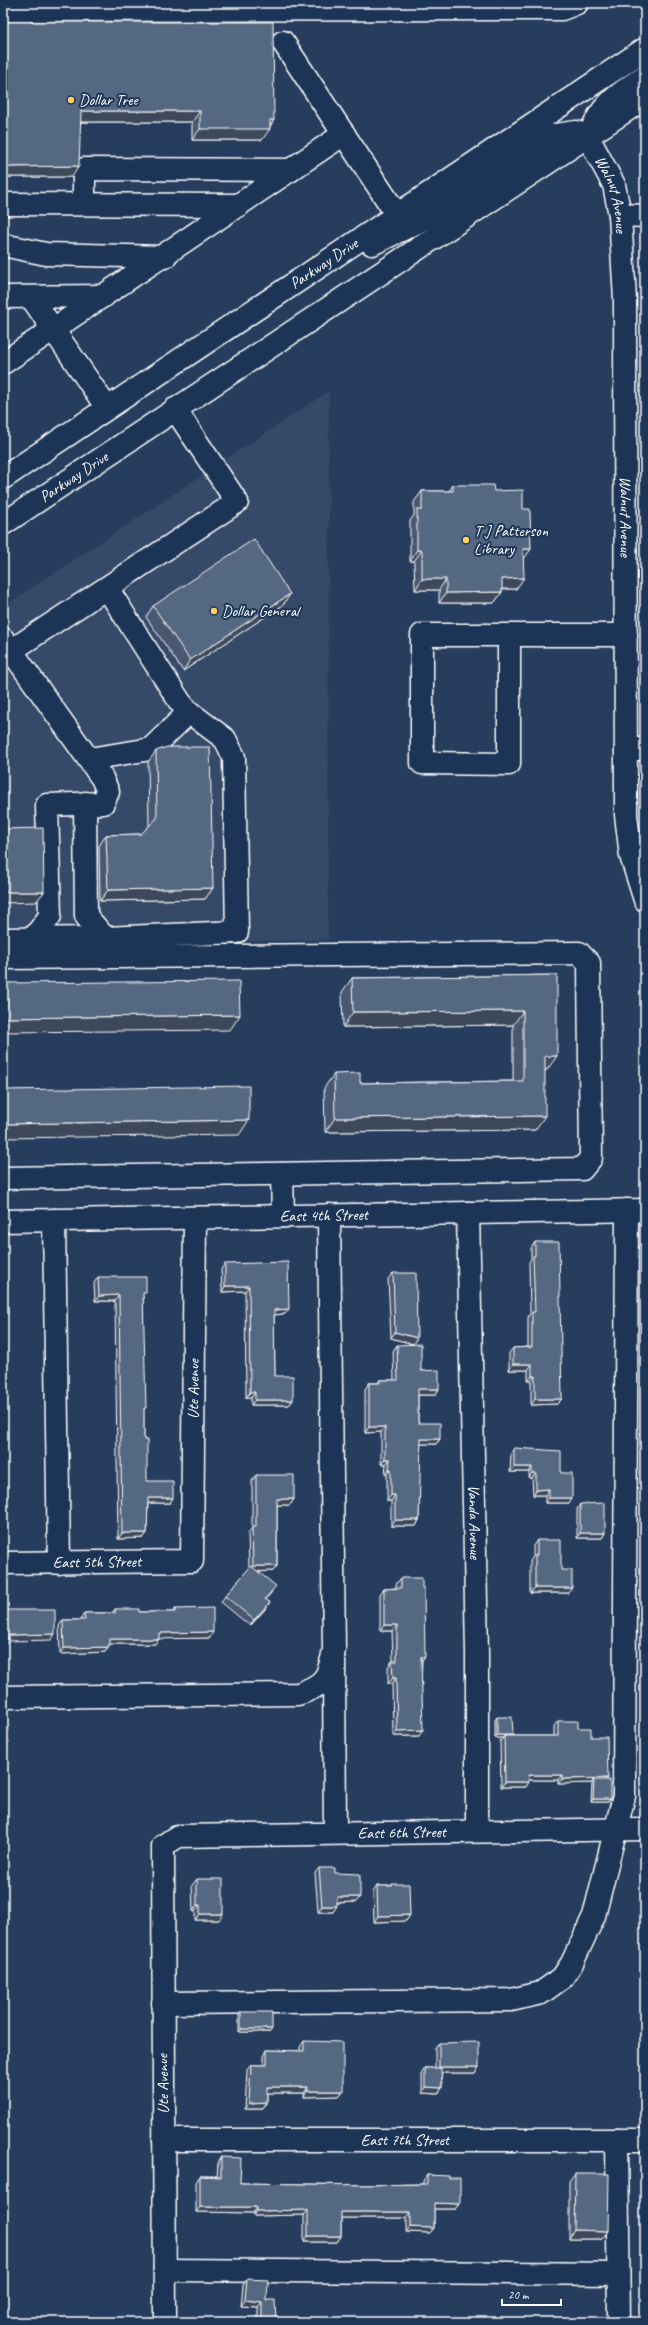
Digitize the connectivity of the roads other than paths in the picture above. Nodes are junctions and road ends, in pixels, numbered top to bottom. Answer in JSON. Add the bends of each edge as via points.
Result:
{"nodes":[{"id":1,"x":577,"y":3,"type":"edge"},
{"id":2,"x":3,"y":10,"type":"edge"},
{"id":3,"x":283,"y":42,"type":"dead end"},
{"id":4,"x":645,"y":50,"type":"edge"},
{"id":5,"x":645,"y":76,"type":"edge"},
{"id":6,"x":645,"y":98,"type":"edge"},
{"id":7,"x":344,"y":134,"type":"junction"},
{"id":8,"x":588,"y":137,"type":"junction"},
{"id":9,"x":291,"y":170,"type":"junction"},
{"id":10,"x":3,"y":204,"type":"edge"},
{"id":11,"x":84,"y":204,"type":"junction"},
{"id":12,"x":239,"y":205,"type":"junction"},
{"id":13,"x":397,"y":215,"type":"junction"},
{"id":14,"x":620,"y":215,"type":"junction"},
{"id":15,"x":645,"y":216,"type":"edge"},
{"id":16,"x":3,"y":245,"type":"edge"},
{"id":17,"x":344,"y":251,"type":"junction"},
{"id":18,"x":165,"y":257,"type":"junction"},
{"id":19,"x":104,"y":296,"type":"junction"},
{"id":20,"x":3,"y":297,"type":"edge"},
{"id":21,"x":31,"y":297,"type":"junction"},
{"id":22,"x":55,"y":329,"type":"junction"},
{"id":23,"x":3,"y":363,"type":"edge"},
{"id":24,"x":107,"y":408,"type":"junction"},
{"id":25,"x":175,"y":409,"type":"junction"},
{"id":26,"x":3,"y":478,"type":"edge"},
{"id":27,"x":3,"y":524,"type":"edge"},
{"id":28,"x":107,"y":588,"type":"junction"},
{"id":29,"x":626,"y":635,"type":"junction"},
{"id":30,"x":509,"y":636,"type":"junction"},
{"id":31,"x":6,"y":649,"type":"edge"},
{"id":32,"x":189,"y":712,"type":"junction"},
{"id":33,"x":636,"y":749,"type":"edge"},
{"id":34,"x":89,"y":759,"type":"junction"},
{"id":35,"x":85,"y":804,"type":"junction"},
{"id":36,"x":645,"y":900,"type":"edge"},
{"id":37,"x":33,"y":938,"type":"junction"},
{"id":38,"x":105,"y":938,"type":"junction"},
{"id":39,"x":3,"y":939,"type":"edge"},
{"id":40,"x":3,"y":958,"type":"edge"},
{"id":41,"x":282,"y":1174,"type":"junction"},
{"id":42,"x":3,"y":1178,"type":"edge"},
{"id":43,"x":636,"y":1210,"type":"edge"},
{"id":44,"x":468,"y":1213,"type":"junction"},
{"id":45,"x":329,"y":1215,"type":"junction"},
{"id":46,"x":283,"y":1216,"type":"junction"},
{"id":47,"x":195,"y":1218,"type":"junction"},
{"id":48,"x":54,"y":1220,"type":"junction"},
{"id":49,"x":3,"y":1221,"type":"edge"},
{"id":50,"x":192,"y":1561,"type":"joint"},
{"id":51,"x":3,"y":1563,"type":"edge"},
{"id":52,"x":59,"y":1563,"type":"junction"},
{"id":53,"x":334,"y":1650,"type":"junction"},
{"id":54,"x":3,"y":1697,"type":"edge"},
{"id":55,"x":645,"y":1829,"type":"edge"},
{"id":56,"x":617,"y":1830,"type":"junction"},
{"id":57,"x":477,"y":1831,"type":"junction"},
{"id":58,"x":335,"y":1833,"type":"junction"},
{"id":59,"x":163,"y":1846,"type":"joint"},
{"id":60,"x":163,"y":2003,"type":"junction"},
{"id":61,"x":164,"y":2140,"type":"junction"},
{"id":62,"x":617,"y":2140,"type":"junction"},
{"id":63,"x":645,"y":2140,"type":"edge"},
{"id":64,"x":165,"y":2270,"type":"junction"},
{"id":65,"x":618,"y":2274,"type":"junction"},
{"id":66,"x":165,"y":2322,"type":"edge"},
{"id":67,"x":619,"y":2322,"type":"edge"}],
"edges":[{"from":1,"to":2,"type":"main road","via":[[552,9]]},
{"from":3,"to":7,"type":"main road"},
{"from":4,"to":13,"type":"main road","name":"Parkway Drive"},
{"from":5,"to":8,"type":"main road","via":[[605,106],[596,118]]},
{"from":6,"to":8,"type":"main road","name":"Parkway Drive"},
{"from":7,"to":9,"type":"main road"},
{"from":7,"to":13,"type":"main road"},
{"from":8,"to":14,"type":"main road","name":"Walnut Avenue","via":[[614,185]]},
{"from":8,"to":17,"type":"main road","via":[[576,132],[549,136],[434,214],[372,244]]},
{"from":8,"to":25,"type":"main road","name":"Parkway Drive"},
{"from":9,"to":11,"type":"main road","via":[[84,169]]},
{"from":9,"to":12,"type":"main road"},
{"from":10,"to":11,"type":"main road"},
{"from":11,"to":12,"type":"main road"},
{"from":12,"to":18,"type":"main road"},
{"from":13,"to":17,"type":"main road","name":"Parkway Drive"},
{"from":14,"to":15,"type":"main road"},
{"from":14,"to":29,"type":"main road","name":"Walnut Avenue","via":[[625,300]]},
{"from":16,"to":18,"type":"main road","via":[[46,254]]},
{"from":17,"to":24,"type":"main road","name":"Parkway Drive"},
{"from":18,"to":19,"type":"main road"},
{"from":19,"to":21,"type":"main road"},
{"from":19,"to":22,"type":"main road"},
{"from":20,"to":21,"type":"main road"},
{"from":21,"to":22,"type":"main road"},
{"from":22,"to":23,"type":"main road"},
{"from":22,"to":24,"type":"main road"},
{"from":24,"to":26,"type":"main road","name":"Parkway Drive"},
{"from":25,"to":27,"type":"main road","name":"Parkway Drive"},
{"from":25,"to":28,"type":"main road","via":[[237,502]]},
{"from":28,"to":31,"type":"main road"},
{"from":28,"to":32,"type":"main road"},
{"from":29,"to":30,"type":"main road"},
{"from":29,"to":33,"type":"main road","name":"Walnut Avenue"},
{"from":30,"to":30,"type":"main road","via":[[422,635],[422,763],[509,764]]},
{"from":31,"to":34,"type":"main road"},
{"from":32,"to":34,"type":"main road","via":[[151,749]]},
{"from":32,"to":38,"type":"main road","via":[[225,739],[234,757],[237,932]]},
{"from":33,"to":36,"type":"main road","name":"Walnut Avenue","via":[[628,837],[635,872]]},
{"from":34,"to":35,"type":"main road","via":[[108,792],[103,803]]},
{"from":35,"to":37,"type":"main road","via":[[47,805],[50,916]]},
{"from":35,"to":38,"type":"main road","via":[[86,916]]},
{"from":37,"to":38,"type":"main road"},
{"from":37,"to":39,"type":"main road"},
{"from":40,"to":41,"type":"main road","via":[[579,953],[589,963],[591,1158],[582,1169]]},
{"from":41,"to":42,"type":"main road"},
{"from":41,"to":46,"type":"main road"},
{"from":43,"to":44,"type":"main road","name":"East 4th Street"},
{"from":43,"to":56,"type":"main road","via":[[624,1796]]},
{"from":44,"to":45,"type":"main road","name":"East 4th Street"},
{"from":44,"to":57,"type":"main road","name":"Vanda Avenue","via":[[477,1652]]},
{"from":45,"to":46,"type":"main road","name":"East 4th Street"},
{"from":45,"to":53,"type":"main road"},
{"from":46,"to":47,"type":"main road","name":"East 4th Street"},
{"from":47,"to":48,"type":"main road","name":"East 4th Street"},
{"from":47,"to":50,"type":"main road","name":"Ute Avenue"},
{"from":48,"to":49,"type":"main road","name":"East 4th Street"},
{"from":48,"to":52,"type":"main road"},
{"from":50,"to":52,"type":"main road","name":"East 5th Street"},
{"from":51,"to":52,"type":"main road","name":"East 5th Street"},
{"from":53,"to":54,"type":"main road","via":[[329,1674],[315,1688],[298,1694]]},
{"from":53,"to":58,"type":"main road"},
{"from":55,"to":56,"type":"main road","name":"East 6th Street"},
{"from":56,"to":57,"type":"main road","name":"East 6th Street"},
{"from":56,"to":60,"type":"main road","via":[[594,1916],[572,1963],[562,1978],[542,1993],[511,2000]]},
{"from":57,"to":58,"type":"main road","name":"East 6th Street"},
{"from":58,"to":59,"type":"main road","name":"East 6th Street","via":[[178,1836]]},
{"from":59,"to":60,"type":"main road","name":"Ute Avenue"},
{"from":60,"to":61,"type":"main road","name":"Ute Avenue"},
{"from":61,"to":62,"type":"main road","name":"East 7th Street"},
{"from":61,"to":64,"type":"main road","name":"Ute Avenue"},
{"from":62,"to":63,"type":"main road","name":"East 7th Street"},
{"from":62,"to":65,"type":"main road"},
{"from":64,"to":65,"type":"main road"},
{"from":64,"to":66,"type":"main road","name":"Ute Avenue"},
{"from":65,"to":67,"type":"main road"}]}
